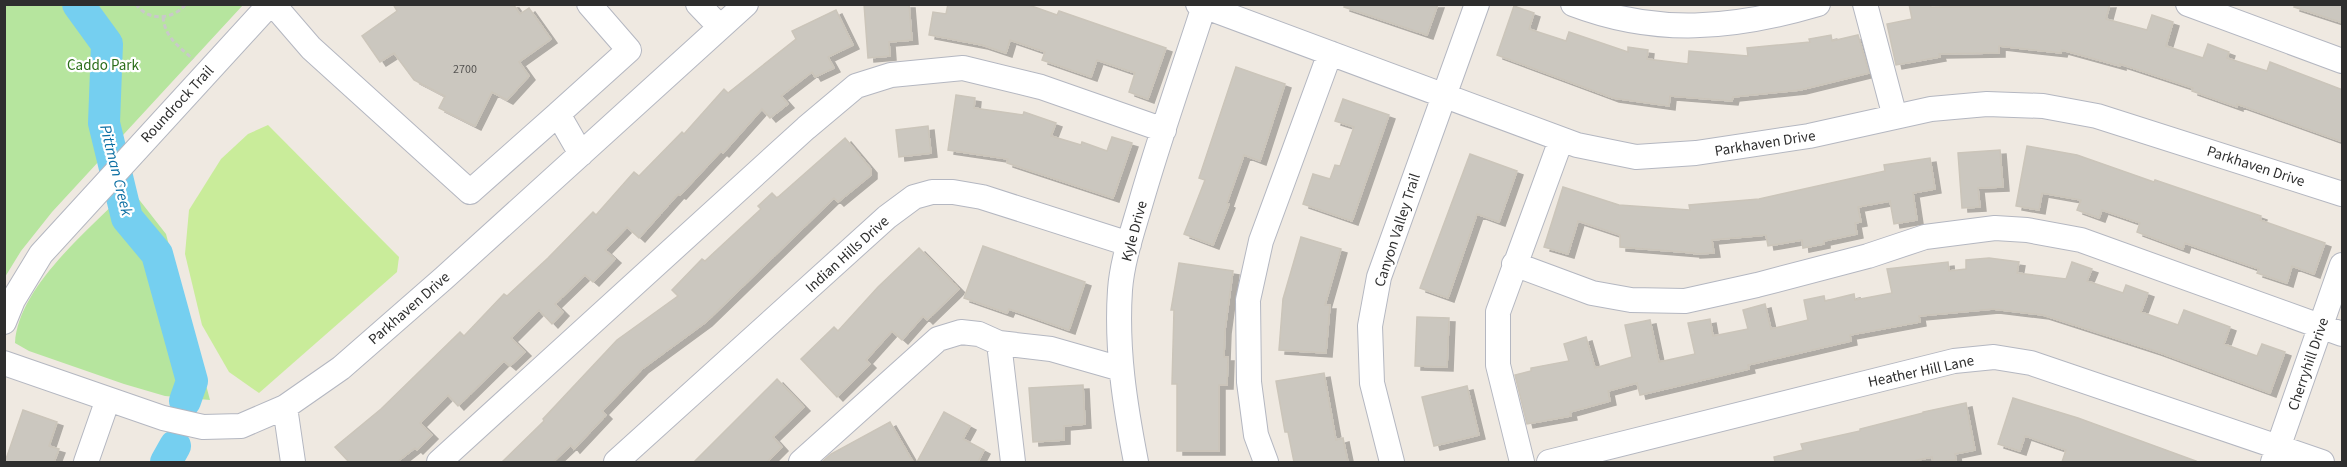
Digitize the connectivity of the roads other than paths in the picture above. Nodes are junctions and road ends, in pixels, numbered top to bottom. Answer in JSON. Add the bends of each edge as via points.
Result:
{"nodes":[{"id":1,"x":271,"y":4,"type":"edge"},
{"id":2,"x":589,"y":4,"type":"edge"},
{"id":3,"x":698,"y":4,"type":"edge"},
{"id":4,"x":746,"y":4,"type":"edge"},
{"id":5,"x":1477,"y":4,"type":"edge"},
{"id":6,"x":1573,"y":4,"type":"edge"},
{"id":7,"x":1818,"y":4,"type":"edge"},
{"id":8,"x":1865,"y":4,"type":"edge"},
{"id":9,"x":2188,"y":4,"type":"edge"},
{"id":10,"x":1201,"y":5,"type":"edge"},
{"id":11,"x":720,"y":27,"type":"junction"},
{"id":12,"x":1330,"y":53,"type":"junction"},
{"id":13,"x":2343,"y":61,"type":"edge"},
{"id":14,"x":1443,"y":95,"type":"junction"},
{"id":15,"x":558,"y":114,"type":"junction"},
{"id":16,"x":1895,"y":117,"type":"junction"},
{"id":17,"x":1164,"y":130,"type":"junction"},
{"id":18,"x":1561,"y":140,"type":"junction"},
{"id":19,"x":581,"y":154,"type":"junction"},
{"id":20,"x":2343,"y":194,"type":"edge"},
{"id":21,"x":1129,"y":244,"type":"junction"},
{"id":22,"x":1514,"y":264,"type":"junction"},
{"id":23,"x":2343,"y":265,"type":"edge"},
{"id":24,"x":4,"y":322,"type":"edge"},
{"id":25,"x":2332,"y":330,"type":"edge"},
{"id":26,"x":999,"y":343,"type":"junction"},
{"id":27,"x":4,"y":363,"type":"edge"},
{"id":28,"x":1121,"y":369,"type":"junction"},
{"id":29,"x":108,"y":399,"type":"junction"},
{"id":30,"x":285,"y":407,"type":"junction"},
{"id":31,"x":2276,"y":455,"type":"edge"},
{"id":32,"x":86,"y":462,"type":"edge"},
{"id":33,"x":293,"y":462,"type":"edge"},
{"id":34,"x":440,"y":462,"type":"edge"},
{"id":35,"x":616,"y":462,"type":"edge"},
{"id":36,"x":801,"y":462,"type":"edge"},
{"id":37,"x":1013,"y":462,"type":"edge"},
{"id":38,"x":1136,"y":462,"type":"edge"},
{"id":39,"x":1266,"y":462,"type":"edge"},
{"id":40,"x":1392,"y":462,"type":"edge"},
{"id":41,"x":1522,"y":462,"type":"edge"},
{"id":42,"x":1549,"y":462,"type":"edge"},
{"id":43,"x":2322,"y":462,"type":"edge"}],
"edges":[{"from":1,"to":15,"type":"street","via":[[311,48],[470,192]]},
{"from":1,"to":24,"type":"street","name":"Roundrock Trail","via":[[41,254]]},
{"from":2,"to":15,"type":"street","via":[[629,50]]},
{"from":3,"to":11,"type":"street"},
{"from":4,"to":11,"type":"street","name":"Parkhaven Drive"},
{"from":5,"to":14,"type":"street","name":"Canyon Valley Trail"},
{"from":6,"to":7,"type":"street","via":[[1643,24],[1677,27],[1748,20]]},
{"from":8,"to":16,"type":"street"},
{"from":9,"to":13,"type":"street"},
{"from":10,"to":12,"type":"street","name":"Parkhaven Drive"},
{"from":10,"to":17,"type":"street","name":"Kyle Drive"},
{"from":11,"to":19,"type":"street","name":"Parkhaven Drive"},
{"from":12,"to":14,"type":"street","name":"Parkhaven Drive"},
{"from":12,"to":39,"type":"street","via":[[1261,241],[1248,300],[1250,382],[1256,435]]},
{"from":14,"to":18,"type":"street","name":"Parkhaven Drive"},
{"from":14,"to":40,"type":"street","name":"Canyon Valley Trail","via":[[1379,277],[1370,326],[1372,383]]},
{"from":15,"to":19,"type":"street"},
{"from":16,"to":18,"type":"street","name":"Parkhaven Drive","via":[[1809,136],[1676,155],[1636,157]]},
{"from":16,"to":20,"type":"street","name":"Parkhaven Drive","via":[[1987,104],[2043,106],[2097,116]]},
{"from":17,"to":21,"type":"street","name":"Kyle Drive"},
{"from":17,"to":34,"type":"street","via":[[1041,87],[963,68],[891,75],[856,87],[806,128]]},
{"from":18,"to":22,"type":"street"},
{"from":19,"to":30,"type":"street","name":"Parkhaven Drive","via":[[341,368]]},
{"from":21,"to":28,"type":"street","name":"Kyle Drive","via":[[1120,288]]},
{"from":21,"to":35,"type":"street","name":"Indian Hills Drive","via":[[982,197],[953,192],[914,197]]},
{"from":22,"to":25,"type":"street","via":[[1592,293],[1631,300],[1685,301],[1857,259],[1925,237],[1995,228],[2027,230],[2081,240]]},
{"from":22,"to":41,"type":"street","via":[[1498,312],[1498,365]]},
{"from":23,"to":25,"type":"street","name":"Cherryhill Drive"},
{"from":25,"to":31,"type":"street","name":"Cherryhill Drive"},
{"from":26,"to":28,"type":"street","via":[[1051,349]]},
{"from":26,"to":36,"type":"street","via":[[979,334],[961,332],[938,339]]},
{"from":26,"to":37,"type":"street"},
{"from":27,"to":29,"type":"street","name":"Parkhaven Drive"},
{"from":28,"to":38,"type":"street","name":"Kyle Drive"},
{"from":29,"to":30,"type":"street","name":"Parkhaven Drive","via":[[203,427],[241,426]]},
{"from":29,"to":32,"type":"street"},
{"from":30,"to":33,"type":"street"},
{"from":31,"to":42,"type":"street","name":"Heather Hill Lane","via":[[2031,363],[1994,357],[1954,361]]},
{"from":31,"to":43,"type":"street","name":"Heather Hill Lane"}]}
